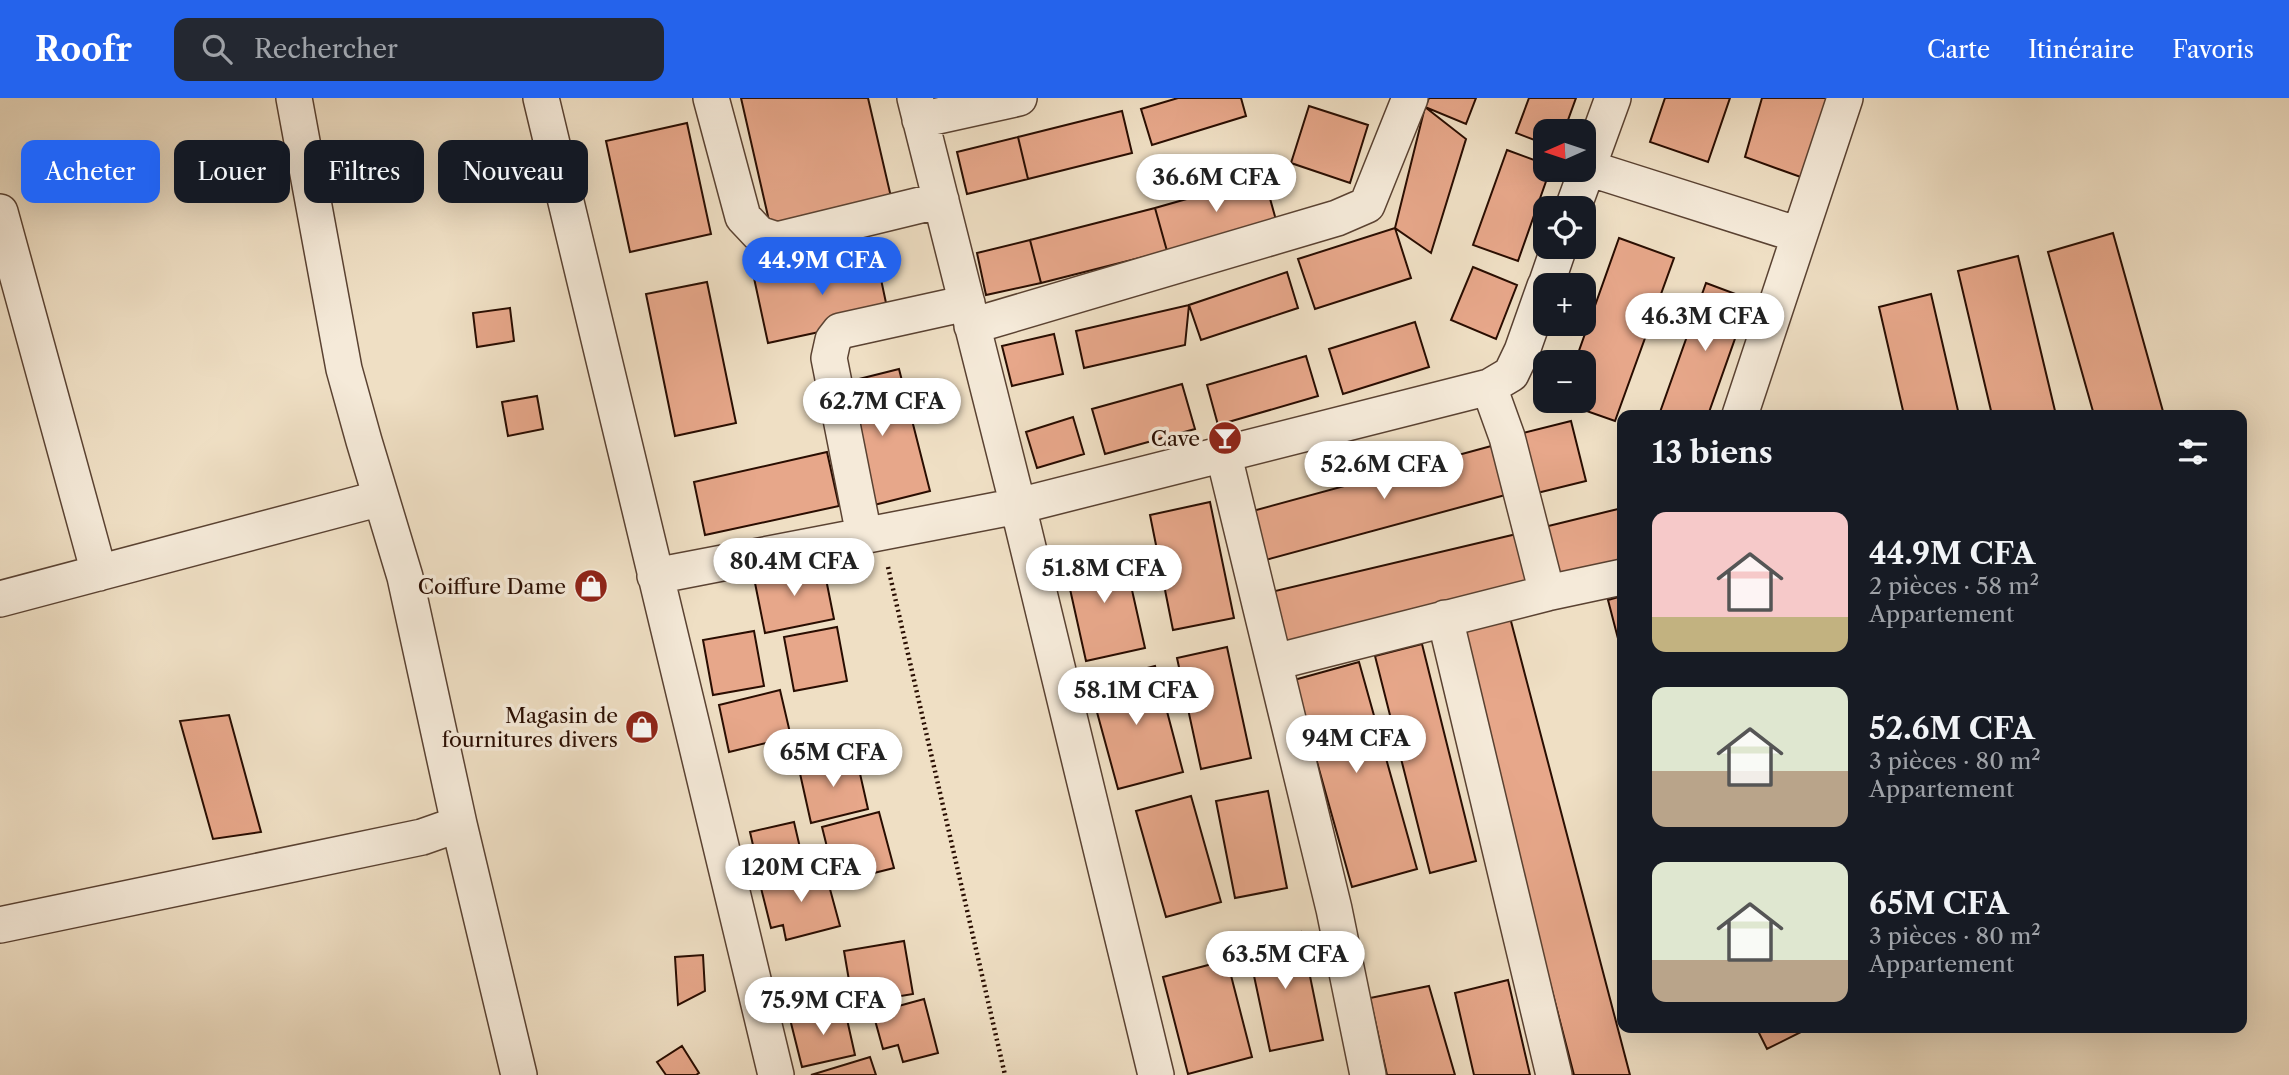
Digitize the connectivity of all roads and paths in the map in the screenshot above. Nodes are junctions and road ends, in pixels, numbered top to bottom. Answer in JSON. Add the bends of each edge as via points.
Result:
{"nodes":[{"id":1,"x":294,"y":98,"type":"edge"},
{"id":2,"x":541,"y":98,"type":"edge"},
{"id":3,"x":711,"y":98,"type":"edge"},
{"id":4,"x":1019,"y":98,"type":"edge"},
{"id":5,"x":1410,"y":98,"type":"edge"},
{"id":6,"x":1613,"y":98,"type":"edge"},
{"id":7,"x":1845,"y":98,"type":"edge"},
{"id":8,"x":918,"y":109,"type":"edge"},
{"id":9,"x":1596,"y":146,"type":"edge"},
{"id":10,"x":1596,"y":171,"type":"edge"},
{"id":11,"x":941,"y":200,"type":"junction"},
{"id":12,"x":0,"y":212,"type":"edge"},
{"id":13,"x":1799,"y":235,"type":"junction"},
{"id":14,"x":970,"y":315,"type":"junction"},
{"id":15,"x":1533,"y":320,"type":"edge"},
{"id":16,"x":1489,"y":387,"type":"junction"},
{"id":17,"x":1742,"y":410,"type":"edge"},
{"id":18,"x":1224,"y":456,"type":"junction"},
{"id":19,"x":381,"y":498,"type":"junction"},
{"id":20,"x":1018,"y":506,"type":"junction"},
{"id":21,"x":872,"y":533,"type":"junction"},
{"id":22,"x":99,"y":573,"type":"junction"},
{"id":23,"x":655,"y":576,"type":"junction"},
{"id":24,"x":1617,"y":578,"type":"edge"},
{"id":25,"x":1547,"y":593,"type":"junction"},
{"id":26,"x":0,"y":599,"type":"edge"},
{"id":27,"x":1445,"y":618,"type":"junction"},
{"id":28,"x":1275,"y":662,"type":"junction"},
{"id":29,"x":459,"y":824,"type":"junction"},
{"id":30,"x":0,"y":925,"type":"edge"},
{"id":31,"x":519,"y":1075,"type":"edge"},
{"id":32,"x":776,"y":1075,"type":"edge"},
{"id":33,"x":1005,"y":1075,"type":"edge"},
{"id":34,"x":1156,"y":1075,"type":"edge"},
{"id":35,"x":1368,"y":1075,"type":"edge"},
{"id":36,"x":1554,"y":1075,"type":"edge"}],
"edges":[{"from":1,"to":19,"type":"street","via":[[344,369]]},
{"from":2,"to":23,"type":"street"},
{"from":3,"to":11,"type":"street","via":[[743,217],[759,234],[776,240]]},
{"from":4,"to":8,"type":"street"},
{"from":5,"to":14,"type":"street","via":[[1367,205],[1337,218]]},
{"from":6,"to":9,"type":"street"},
{"from":7,"to":13,"type":"street"},
{"from":8,"to":11,"type":"street"},
{"from":10,"to":13,"type":"street"},
{"from":11,"to":14,"type":"street"},
{"from":12,"to":22,"type":"street"},
{"from":13,"to":17,"type":"street"},
{"from":14,"to":20,"type":"street"},
{"from":14,"to":21,"type":"street","via":[[840,331],[833,340],[828,358]]},
{"from":15,"to":16,"type":"street","via":[[1511,373]]},
{"from":16,"to":18,"type":"street"},
{"from":16,"to":25,"type":"street","via":[[1507,437]]},
{"from":18,"to":20,"type":"street"},
{"from":18,"to":28,"type":"street"},
{"from":19,"to":22,"type":"street"},
{"from":19,"to":29,"type":"street","via":[[405,577]]},
{"from":20,"to":21,"type":"street"},
{"from":20,"to":34,"type":"street"},
{"from":21,"to":23,"type":"street"},
{"from":21,"to":33,"type":"path"},
{"from":22,"to":26,"type":"street"},
{"from":23,"to":32,"type":"street"},
{"from":24,"to":25,"type":"street"},
{"from":25,"to":27,"type":"street"},
{"from":27,"to":28,"type":"street"},
{"from":27,"to":36,"type":"street"},
{"from":28,"to":35,"type":"street"},
{"from":29,"to":30,"type":"street","via":[[422,837]]},
{"from":29,"to":31,"type":"street"}]}
